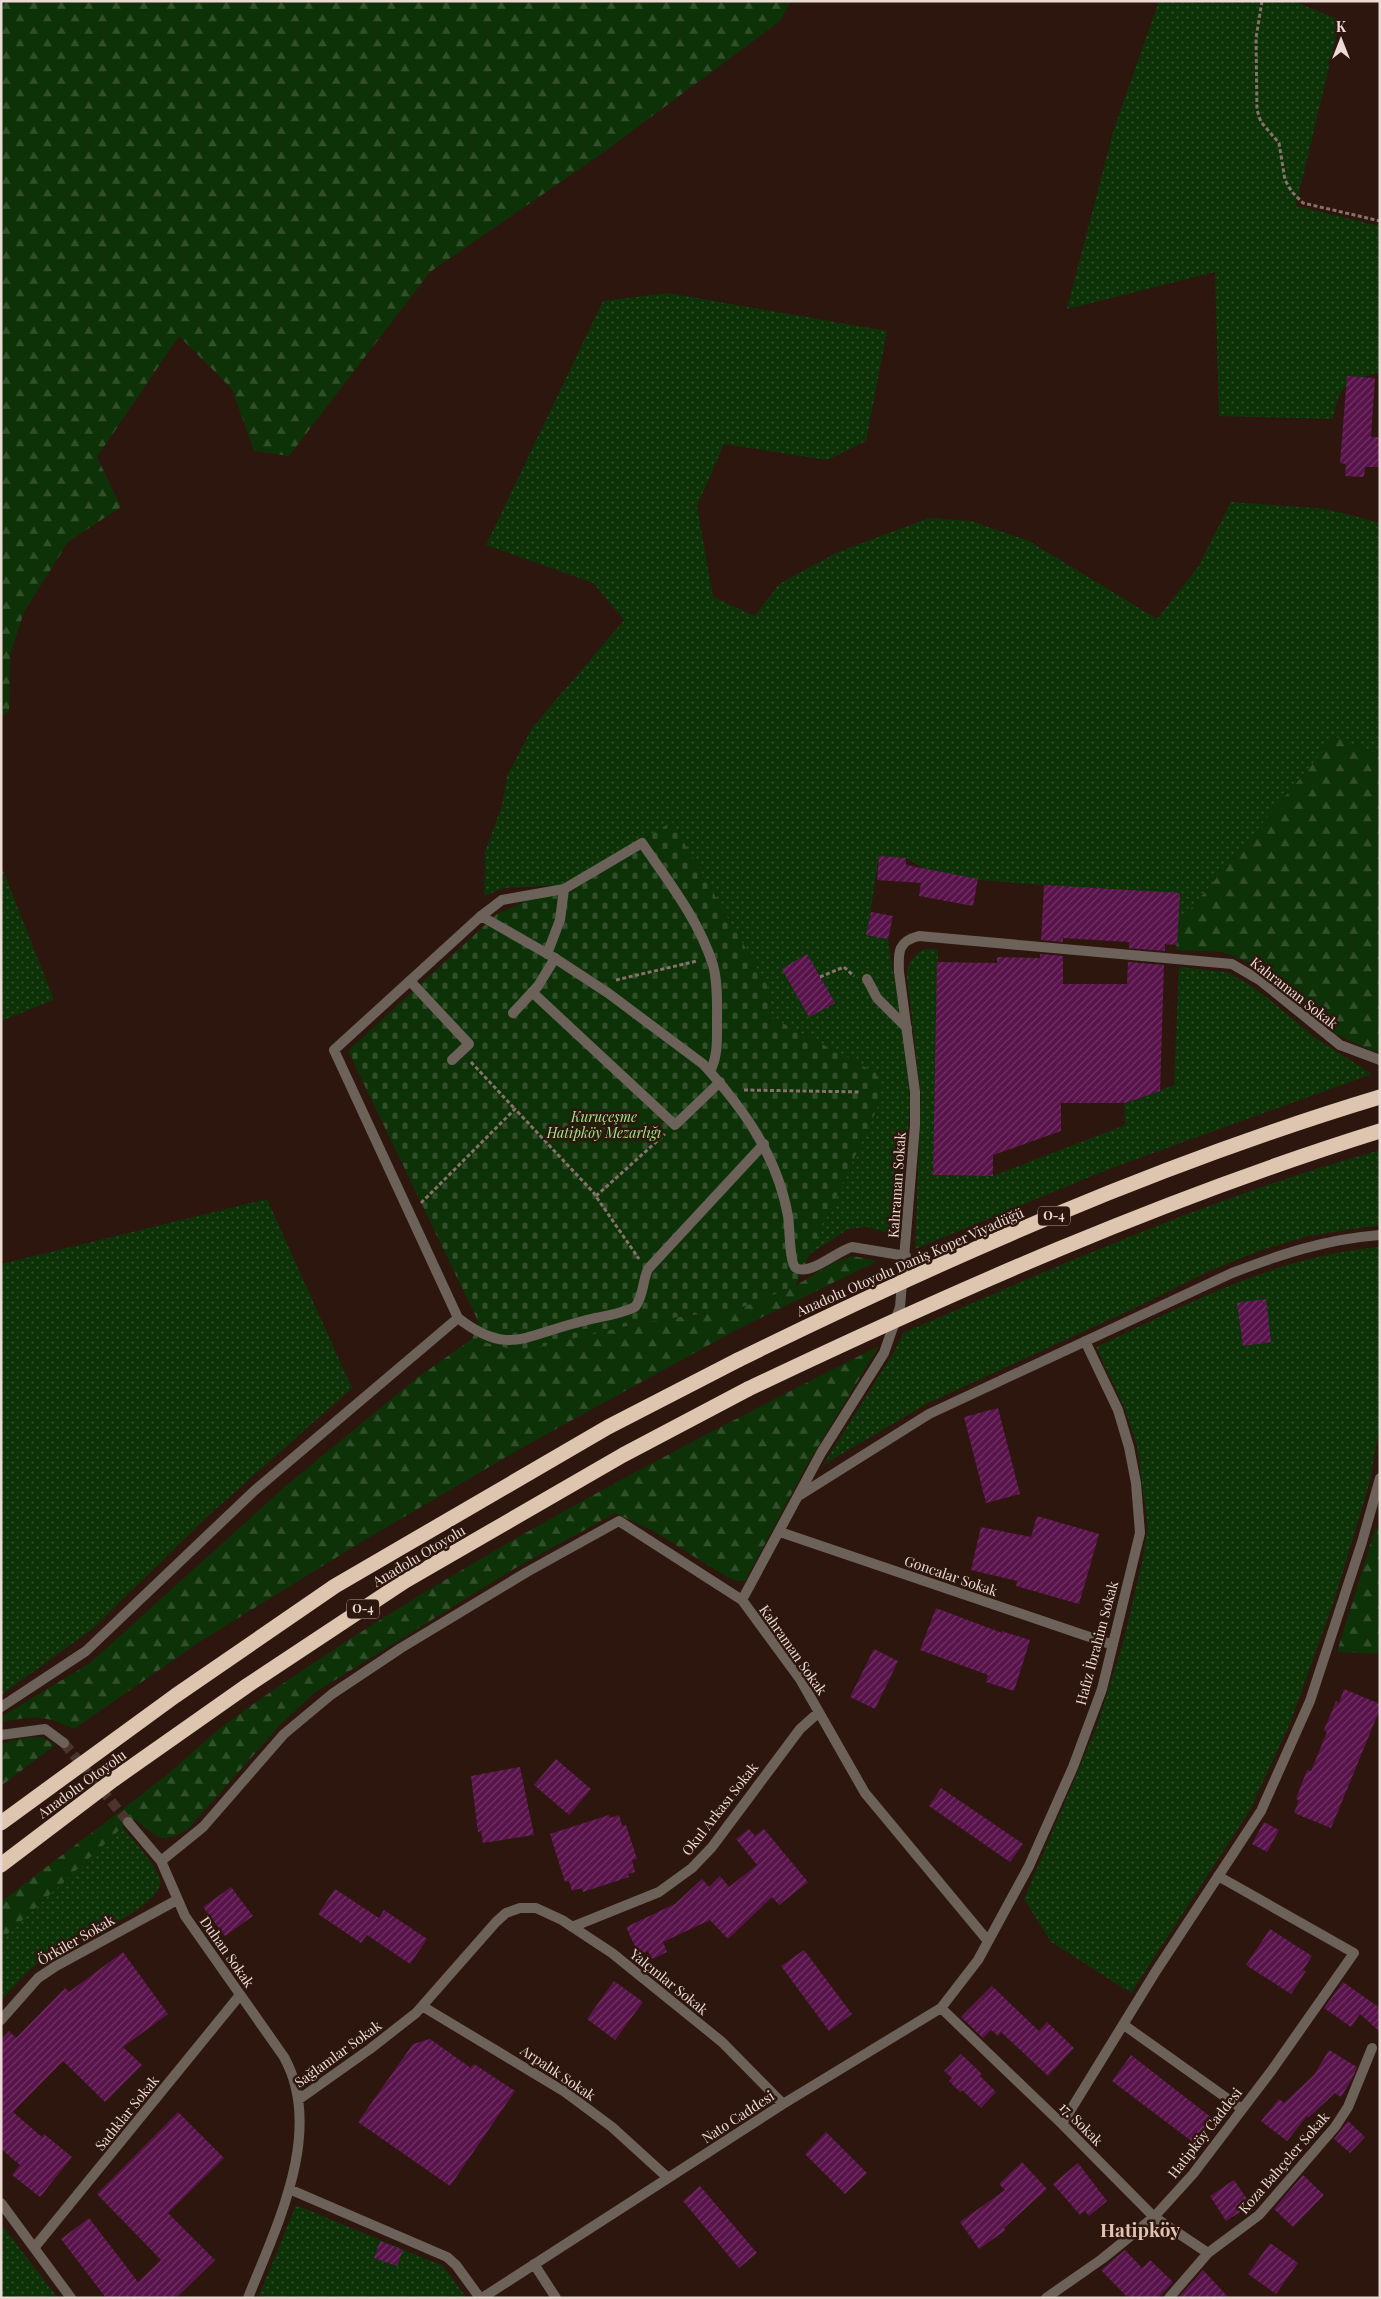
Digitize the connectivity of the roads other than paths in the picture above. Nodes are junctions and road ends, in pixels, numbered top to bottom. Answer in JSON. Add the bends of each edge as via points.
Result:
{"nodes":[{"id":1,"x":564,"y":889,"type":"junction"},
{"id":2,"x":481,"y":916,"type":"junction"},
{"id":3,"x":551,"y":956,"type":"junction"},
{"id":4,"x":867,"y":979,"type":"road end"},
{"id":5,"x":410,"y":981,"type":"junction"},
{"id":6,"x":532,"y":992,"type":"junction"},
{"id":7,"x":513,"y":1012,"type":"dead end"},
{"id":8,"x":907,"y":1028,"type":"junction"},
{"id":9,"x":452,"y":1060,"type":"dead end"},
{"id":10,"x":1380,"y":1060,"type":"edge"},
{"id":11,"x":710,"y":1072,"type":"junction"},
{"id":12,"x":723,"y":1086,"type":"junction"},
{"id":13,"x":1380,"y":1097,"type":"edge"},
{"id":14,"x":1380,"y":1131,"type":"edge"},
{"id":15,"x":764,"y":1144,"type":"junction"},
{"id":16,"x":1380,"y":1235,"type":"edge"},
{"id":17,"x":906,"y":1256,"type":"junction"},
{"id":18,"x":458,"y":1318,"type":"junction"},
{"id":19,"x":1085,"y":1340,"type":"junction"},
{"id":20,"x":738,"y":1360,"type":"joint"},
{"id":21,"x":1380,"y":1478,"type":"edge"},
{"id":22,"x":799,"y":1495,"type":"junction"},
{"id":23,"x":780,"y":1532,"type":"junction"},
{"id":24,"x":742,"y":1600,"type":"junction"},
{"id":25,"x":1113,"y":1645,"type":"junction"},
{"id":26,"x":1,"y":1707,"type":"edge"},
{"id":27,"x":819,"y":1712,"type":"junction"},
{"id":28,"x":1,"y":1736,"type":"edge"},
{"id":29,"x":64,"y":1743,"type":"tunnel mouth"},
{"id":30,"x":128,"y":1822,"type":"tunnel mouth"},
{"id":31,"x":1,"y":1823,"type":"edge"},
{"id":32,"x":160,"y":1861,"type":"junction"},
{"id":33,"x":1,"y":1865,"type":"edge"},
{"id":34,"x":1218,"y":1876,"type":"junction"},
{"id":35,"x":177,"y":1900,"type":"junction"},
{"id":36,"x":520,"y":1908,"type":"joint"},
{"id":37,"x":572,"y":1927,"type":"junction"},
{"id":38,"x":988,"y":1940,"type":"junction"},
{"id":39,"x":240,"y":1995,"type":"junction"},
{"id":40,"x":422,"y":2006,"type":"junction"},
{"id":41,"x":941,"y":2008,"type":"junction"},
{"id":42,"x":1,"y":2020,"type":"edge"},
{"id":43,"x":1124,"y":2025,"type":"junction"},
{"id":44,"x":1372,"y":2048,"type":"dead end"},
{"id":45,"x":298,"y":2100,"type":"junction"},
{"id":46,"x":783,"y":2104,"type":"junction"},
{"id":47,"x":1242,"y":2109,"type":"junction"},
{"id":48,"x":1062,"y":2124,"type":"junction"},
{"id":49,"x":668,"y":2178,"type":"junction"},
{"id":50,"x":289,"y":2189,"type":"junction"},
{"id":51,"x":1,"y":2203,"type":"edge"},
{"id":52,"x":1154,"y":2217,"type":"junction"},
{"id":53,"x":34,"y":2248,"type":"junction"},
{"id":54,"x":1208,"y":2253,"type":"junction"},
{"id":55,"x":534,"y":2264,"type":"junction"},
{"id":56,"x":71,"y":2298,"type":"edge"},
{"id":57,"x":248,"y":2298,"type":"edge"},
{"id":58,"x":481,"y":2298,"type":"edge"},
{"id":59,"x":556,"y":2298,"type":"edge"},
{"id":60,"x":1046,"y":2298,"type":"edge"},
{"id":61,"x":1169,"y":2298,"type":"edge"}],
"edges":[{"from":1,"to":2,"type":"street","via":[[516,895],[502,900]]},
{"from":1,"to":3,"type":"street"},
{"from":1,"to":11,"type":"street","via":[[642,843],[683,902],[710,958],[716,988],[717,1038]]},
{"from":2,"to":3,"type":"street"},
{"from":2,"to":5,"type":"street"},
{"from":3,"to":6,"type":"street","via":[[545,977]]},
{"from":3,"to":11,"type":"street","via":[[596,985]]},
{"from":4,"to":8,"type":"street","via":[[877,998]]},
{"from":5,"to":9,"type":"street","via":[[469,1044]]},
{"from":5,"to":18,"type":"street","via":[[334,1050]]},
{"from":6,"to":7,"type":"street"},
{"from":6,"to":12,"type":"street","via":[[675,1125]]},
{"from":8,"to":10,"type":"street","name":"Kahraman Sokak","via":[[898,953],[900,945],[919,936],[1232,964],[1261,981],[1340,1045]]},
{"from":8,"to":17,"type":"street","name":"Kahraman Sokak","via":[[915,1100]]},
{"from":11,"to":12,"type":"street"},
{"from":12,"to":15,"type":"street"},
{"from":13,"to":20,"type":"highway","name":"Anadolu Otoyolu Daniş Koper Viyadüğü","number":"O-4","bridge":true,"via":[[1281,1127],[1133,1183],[919,1274]]},
{"from":14,"to":33,"type":"highway","name":"Anadolu Otoyolu","number":"O-4","bridge":true,"via":[[1293,1158],[1143,1213],[881,1326],[748,1389],[624,1455],[405,1581],[248,1685],[113,1780]]},
{"from":15,"to":17,"type":"street","via":[[788,1216],[793,1265],[813,1268],[852,1247]]},
{"from":15,"to":18,"type":"street","via":[[647,1272],[635,1307],[513,1340],[496,1339],[475,1332]]},
{"from":16,"to":19,"type":"street","via":[[1317,1244],[1281,1254]]},
{"from":17,"to":22,"type":"street","name":"Kahraman Sokak","via":[[900,1307],[884,1353],[821,1453]]},
{"from":18,"to":26,"type":"street","via":[[254,1491],[86,1651]]},
{"from":19,"to":22,"type":"street","via":[[929,1414]]},
{"from":19,"to":25,"type":"street","name":"Hafız İbrahim Sokak","via":[[1118,1410],[1140,1515],[1140,1533]]},
{"from":20,"to":31,"type":"highway","name":"Anadolu Otoyolu","number":"O-4","via":[[608,1427],[335,1586],[175,1696]]},
{"from":21,"to":34,"type":"street","via":[[1310,1701],[1261,1810]]},
{"from":22,"to":23,"type":"street","name":"Kahraman Sokak"},
{"from":23,"to":24,"type":"street","name":"Kahraman Sokak"},
{"from":23,"to":25,"type":"street","name":"Goncalar Sokak"},
{"from":24,"to":27,"type":"street","name":"Kahraman Sokak","via":[[800,1679]]},
{"from":24,"to":32,"type":"street","via":[[619,1522],[527,1572],[332,1694],[284,1734],[203,1827]]},
{"from":25,"to":38,"type":"street","name":"Hafız İbrahim Sokak","via":[[1102,1689],[1073,1767],[1029,1866]]},
{"from":27,"to":37,"type":"street","name":"Okul Arkası Sokak","via":[[800,1729],[712,1847],[692,1868],[659,1892]]},
{"from":27,"to":38,"type":"street","name":"Kahraman Sokak","via":[[866,1793]]},
{"from":28,"to":29,"type":"street","via":[[45,1729]]},
{"from":30,"to":32,"type":"street","name":"Duhan Sokak"},
{"from":32,"to":35,"type":"street","name":"Duhan Sokak"},
{"from":34,"to":43,"type":"street"},
{"from":34,"to":47,"type":"street","name":"Hatipköy Caddesi","via":[[1354,1953]]},
{"from":35,"to":39,"type":"street","name":"Duhan Sokak","via":[[184,1916]]},
{"from":35,"to":42,"type":"street","name":"Örkiler Sokak","via":[[38,1978]]},
{"from":36,"to":37,"type":"street","name":"Yalçınlar Sokak","via":[[536,1908]]},
{"from":36,"to":40,"type":"street","name":"Sağlamlar Sokak","via":[[506,1913],[496,1922]]},
{"from":37,"to":46,"type":"street","name":"Yalçınlar Sokak","via":[[612,1953],[722,2042]]},
{"from":38,"to":41,"type":"street","name":"Nato Caddesi","via":[[969,1973]]},
{"from":39,"to":45,"type":"street","name":"Duhan Sokak","via":[[292,2072]]},
{"from":39,"to":53,"type":"street","name":"Sadıklar Sokak"},
{"from":40,"to":45,"type":"street","name":"Sağlamlar Sokak","via":[[370,2049]]},
{"from":40,"to":49,"type":"street","name":"Arpalık Sokak","via":[[565,2092],[612,2127]]},
{"from":41,"to":46,"type":"street","name":"Nato Caddesi"},
{"from":41,"to":48,"type":"street","name":"17. Sokak"},
{"from":43,"to":47,"type":"street"},
{"from":43,"to":48,"type":"street"},
{"from":44,"to":54,"type":"street","name":"Koza Bahçeler Sokak","via":[[1348,2107],[1335,2127],[1259,2215]]},
{"from":45,"to":50,"type":"street","name":"Sağlamlar Sokak","via":[[297,2157]]},
{"from":46,"to":49,"type":"street","name":"Nato Caddesi"},
{"from":47,"to":52,"type":"street","name":"Hatipköy Caddesi","via":[[1193,2174]]},
{"from":48,"to":52,"type":"street","name":"17. Sokak"},
{"from":49,"to":55,"type":"street","name":"Nato Caddesi"},
{"from":50,"to":57,"type":"street","name":"Sağlamlar Sokak"},
{"from":50,"to":58,"type":"street","via":[[447,2257]]},
{"from":51,"to":53,"type":"street"},
{"from":52,"to":54,"type":"street","name":"17. Sokak"},
{"from":52,"to":60,"type":"street","name":"Hatipköy Caddesi"},
{"from":53,"to":56,"type":"street"},
{"from":54,"to":61,"type":"street","name":"Koza Bahçeler Sokak"},
{"from":55,"to":58,"type":"street","name":"Nato Caddesi"},
{"from":55,"to":59,"type":"street"}]}
